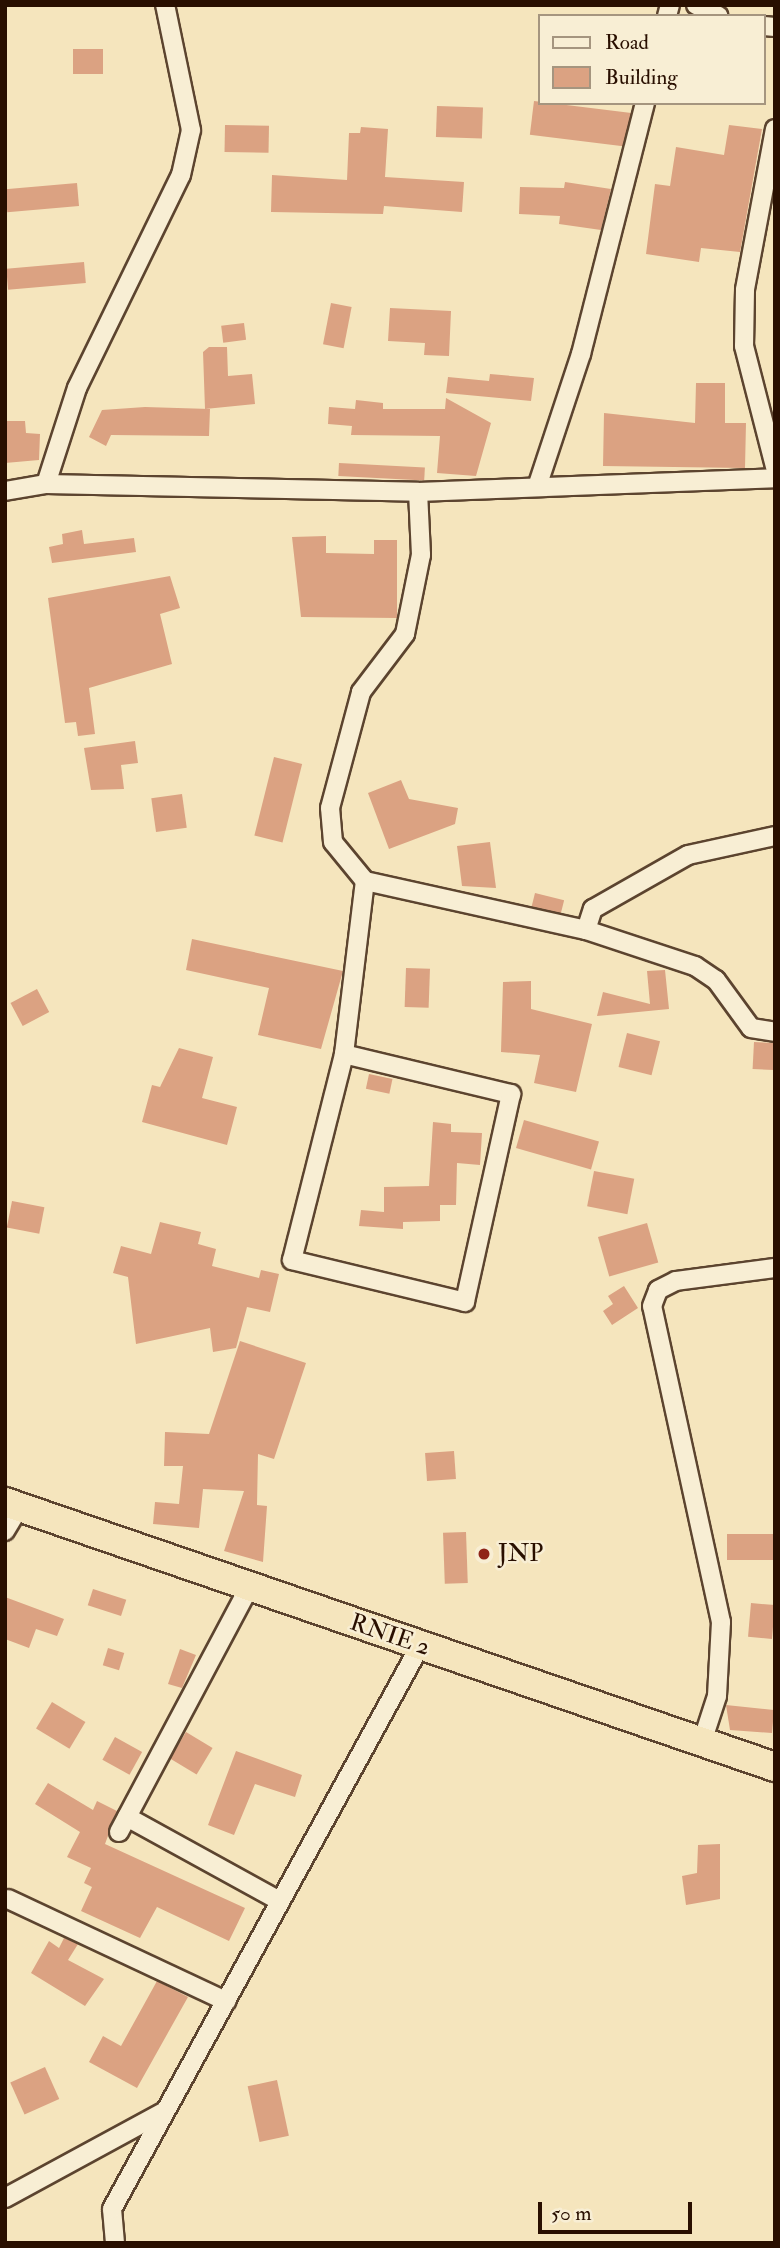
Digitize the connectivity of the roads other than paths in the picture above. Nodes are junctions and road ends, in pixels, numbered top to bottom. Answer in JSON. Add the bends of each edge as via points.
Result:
{"nodes":[{"id":1,"x":165,"y":5,"type":"edge"},
{"id":2,"x":696,"y":5,"type":"edge"},
{"id":3,"x":715,"y":14,"type":"edge"},
{"id":4,"x":644,"y":105,"type":"edge"},
{"id":5,"x":775,"y":129,"type":"edge"},
{"id":6,"x":775,"y":467,"type":"edge"},
{"id":7,"x":775,"y":478,"type":"edge"},
{"id":8,"x":46,"y":484,"type":"junction"},
{"id":9,"x":538,"y":484,"type":"junction"},
{"id":10,"x":5,"y":491,"type":"edge"},
{"id":11,"x":418,"y":492,"type":"junction"},
{"id":12,"x":775,"y":836,"type":"edge"},
{"id":13,"x":365,"y":881,"type":"junction"},
{"id":14,"x":586,"y":930,"type":"junction"},
{"id":15,"x":775,"y":1032,"type":"edge"},
{"id":16,"x":344,"y":1054,"type":"junction"},
{"id":17,"x":775,"y":1268,"type":"edge"},
{"id":18,"x":12,"y":1504,"type":"edge"},
{"id":19,"x":5,"y":1531,"type":"edge"},
{"id":20,"x":249,"y":1587,"type":"junction"},
{"id":21,"x":420,"y":1646,"type":"junction"},
{"id":22,"x":702,"y":1742,"type":"junction"},
{"id":23,"x":775,"y":1767,"type":"edge"},
{"id":24,"x":8,"y":1899,"type":"dead end"},
{"id":25,"x":280,"y":1901,"type":"junction"},
{"id":26,"x":226,"y":2001,"type":"junction"},
{"id":27,"x":166,"y":2110,"type":"junction"},
{"id":28,"x":5,"y":2198,"type":"edge"},
{"id":29,"x":116,"y":2243,"type":"edge"}],
"edges":[{"from":1,"to":8,"type":"street","via":[[191,130],[181,175],[77,388]]},
{"from":2,"to":3,"type":"street"},
{"from":4,"to":9,"type":"street","via":[[581,354]]},
{"from":5,"to":6,"type":"street","via":[[746,290],[744,346]]},
{"from":7,"to":9,"type":"street"},
{"from":8,"to":10,"type":"street"},
{"from":8,"to":11,"type":"street"},
{"from":9,"to":11,"type":"street"},
{"from":11,"to":13,"type":"street","via":[[421,555],[405,634],[361,692],[330,808],[333,842]]},
{"from":12,"to":14,"type":"street","via":[[688,855],[593,909]]},
{"from":13,"to":14,"type":"street"},
{"from":13,"to":16,"type":"street"},
{"from":14,"to":15,"type":"street","via":[[695,966],[716,980],[751,1028]]},
{"from":16,"to":16,"type":"street","via":[[511,1094],[465,1302],[292,1260]]},
{"from":17,"to":22,"type":"street","via":[[676,1280],[658,1290],[652,1306],[721,1622],[717,1696]]},
{"from":18,"to":19,"type":"street"},
{"from":18,"to":20,"type":"highway","name":"RNIE 2","number":"RNIE 2"},
{"from":20,"to":21,"type":"highway","name":"RNIE 2","number":"RNIE 2"},
{"from":20,"to":25,"type":"street","via":[[123,1824]]},
{"from":21,"to":22,"type":"highway","name":"RNIE 2","number":"RNIE 2"},
{"from":21,"to":25,"type":"street"},
{"from":22,"to":23,"type":"highway","name":"RNIE 2","number":"RNIE 2"},
{"from":24,"to":26,"type":"street"},
{"from":25,"to":26,"type":"street"},
{"from":26,"to":27,"type":"street"},
{"from":27,"to":28,"type":"street"},
{"from":27,"to":29,"type":"street","via":[[112,2209]]}]}
